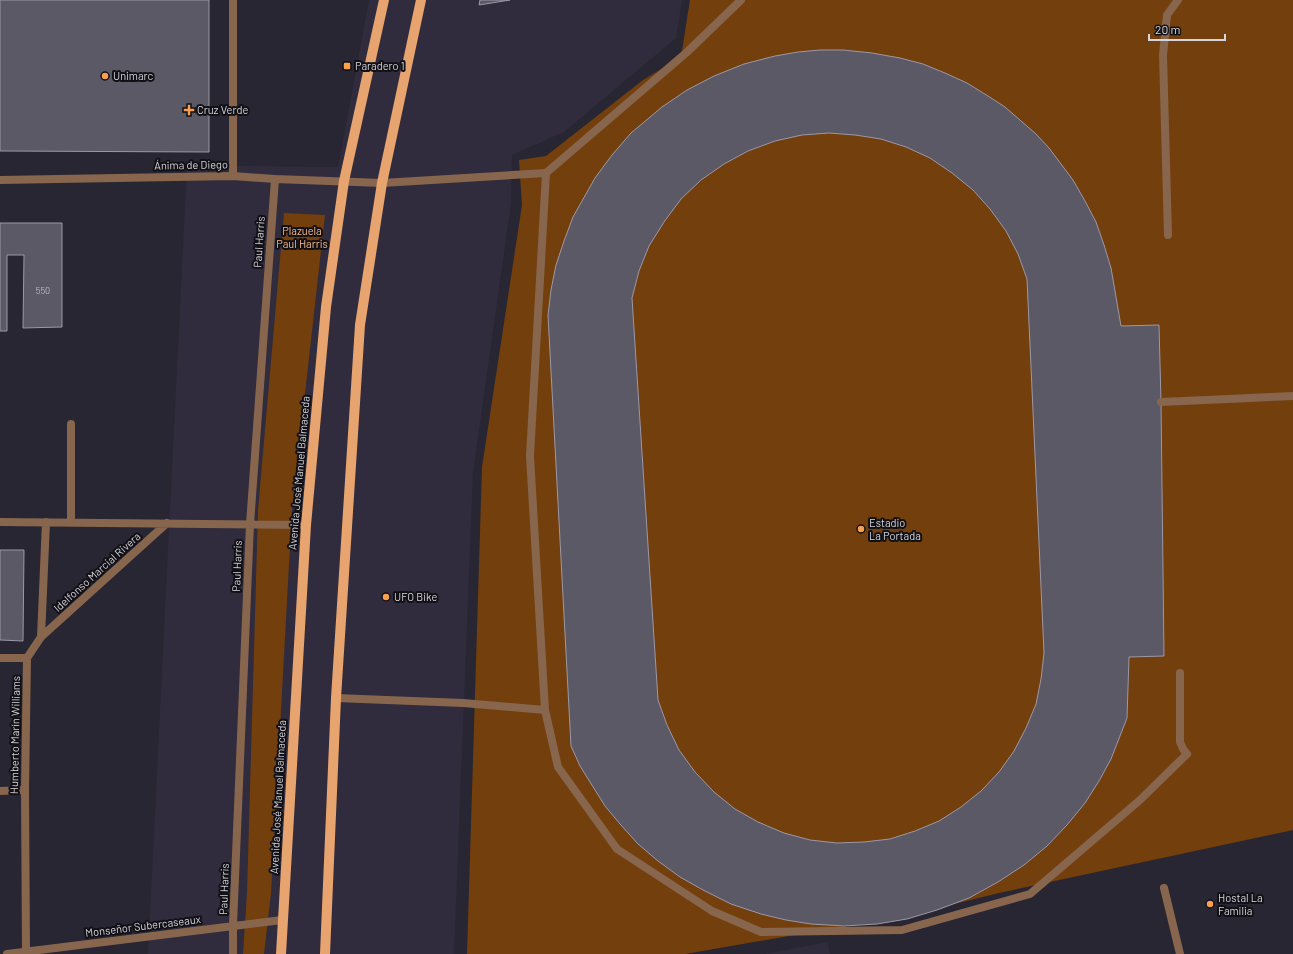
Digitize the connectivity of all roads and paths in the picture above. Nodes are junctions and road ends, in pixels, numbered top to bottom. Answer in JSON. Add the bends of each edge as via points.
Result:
{"nodes":[{"id":1,"x":234,"y":0,"type":"edge"},
{"id":2,"x":384,"y":0,"type":"edge"},
{"id":3,"x":421,"y":0,"type":"edge"},
{"id":4,"x":741,"y":0,"type":"edge"},
{"id":5,"x":1178,"y":0,"type":"edge"},
{"id":6,"x":546,"y":173,"type":"junction"},
{"id":7,"x":233,"y":176,"type":"junction"},
{"id":8,"x":275,"y":179,"type":"junction"},
{"id":9,"x":0,"y":180,"type":"edge"},
{"id":10,"x":344,"y":180,"type":"junction"},
{"id":11,"x":382,"y":183,"type":"junction"},
{"id":12,"x":1168,"y":235,"type":"dead end"},
{"id":13,"x":1293,"y":396,"type":"edge"},
{"id":14,"x":1161,"y":402,"type":"dead end"},
{"id":15,"x":71,"y":424,"type":"dead end"},
{"id":16,"x":0,"y":522,"type":"edge"},
{"id":17,"x":46,"y":522,"type":"junction"},
{"id":18,"x":71,"y":522,"type":"junction"},
{"id":19,"x":168,"y":523,"type":"junction"},
{"id":20,"x":250,"y":524,"type":"junction"},
{"id":21,"x":306,"y":525,"type":"junction"},
{"id":22,"x":40,"y":637,"type":"junction"},
{"id":23,"x":0,"y":658,"type":"edge"},
{"id":24,"x":27,"y":658,"type":"junction"},
{"id":25,"x":1180,"y":673,"type":"dead end"},
{"id":26,"x":336,"y":698,"type":"junction"},
{"id":27,"x":545,"y":710,"type":"junction"},
{"id":28,"x":0,"y":790,"type":"edge"},
{"id":29,"x":25,"y":790,"type":"junction"},
{"id":30,"x":1164,"y":888,"type":"dead end"},
{"id":31,"x":282,"y":920,"type":"junction"},
{"id":32,"x":233,"y":926,"type":"junction"},
{"id":33,"x":26,"y":952,"type":"junction"},
{"id":34,"x":7,"y":954,"type":"edge"},
{"id":35,"x":233,"y":954,"type":"edge"},
{"id":36,"x":281,"y":954,"type":"edge"},
{"id":37,"x":325,"y":954,"type":"edge"},
{"id":38,"x":1180,"y":954,"type":"edge"}],
"edges":[{"from":1,"to":7,"type":"street"},
{"from":2,"to":10,"type":"main road","name":"Avenida José Manuel Balmaceda"},
{"from":3,"to":11,"type":"main road"},
{"from":4,"to":6,"type":"street","via":[[686,53]]},
{"from":5,"to":12,"type":"street","via":[[1167,15],[1163,55]]},
{"from":6,"to":11,"type":"street","name":"Ánima de Diego"},
{"from":6,"to":27,"type":"street","via":[[530,456]]},
{"from":7,"to":8,"type":"street","name":"Ánima de Diego"},
{"from":7,"to":9,"type":"street","name":"Ánima de Diego"},
{"from":8,"to":10,"type":"street","name":"Ánima de Diego"},
{"from":8,"to":20,"type":"street","name":"Paul Harris"},
{"from":10,"to":11,"type":"street","name":"Ánima de Diego"},
{"from":10,"to":21,"type":"main road","name":"Avenida José Manuel Balmaceda","via":[[326,306]]},
{"from":11,"to":26,"type":"main road","via":[[360,325]]},
{"from":13,"to":14,"type":"street"},
{"from":15,"to":18,"type":"street"},
{"from":16,"to":17,"type":"street","name":"Idelfonso Marcial Rivera"},
{"from":17,"to":18,"type":"street","name":"Idelfonso Marcial Rivera"},
{"from":17,"to":22,"type":"street"},
{"from":18,"to":19,"type":"street","name":"Idelfonso Marcial Rivera"},
{"from":19,"to":20,"type":"street","name":"Idelfonso Marcial Rivera"},
{"from":19,"to":22,"type":"street","name":"Idelfonso Marcial Rivera"},
{"from":20,"to":21,"type":"street","name":"Idelfonso Marcial Rivera"},
{"from":20,"to":32,"type":"street","name":"Paul Harris"},
{"from":21,"to":31,"type":"main road","name":"Avenida José Manuel Balmaceda"},
{"from":22,"to":24,"type":"street"},
{"from":23,"to":24,"type":"street"},
{"from":24,"to":29,"type":"street","name":"Humberto Marín Williams"},
{"from":25,"to":27,"type":"street","via":[[1180,742],[1187,754],[1140,800],[1030,894],[902,930],[761,932],[712,911],[618,848],[558,767]]},
{"from":26,"to":27,"type":"street","via":[[463,703]]},
{"from":26,"to":37,"type":"main road"},
{"from":28,"to":29,"type":"street"},
{"from":29,"to":33,"type":"street","name":"Humberto Marín Williams"},
{"from":30,"to":38,"type":"street"},
{"from":31,"to":32,"type":"street","name":"Monseñor Subercaseaux"},
{"from":31,"to":36,"type":"main road","name":"Avenida José Manuel Balmaceda"},
{"from":32,"to":33,"type":"street","name":"Monseñor Subercaseaux"},
{"from":32,"to":35,"type":"street","name":"Paul Harris"},
{"from":33,"to":34,"type":"street","name":"Monseñor Subercaseaux"}]}
